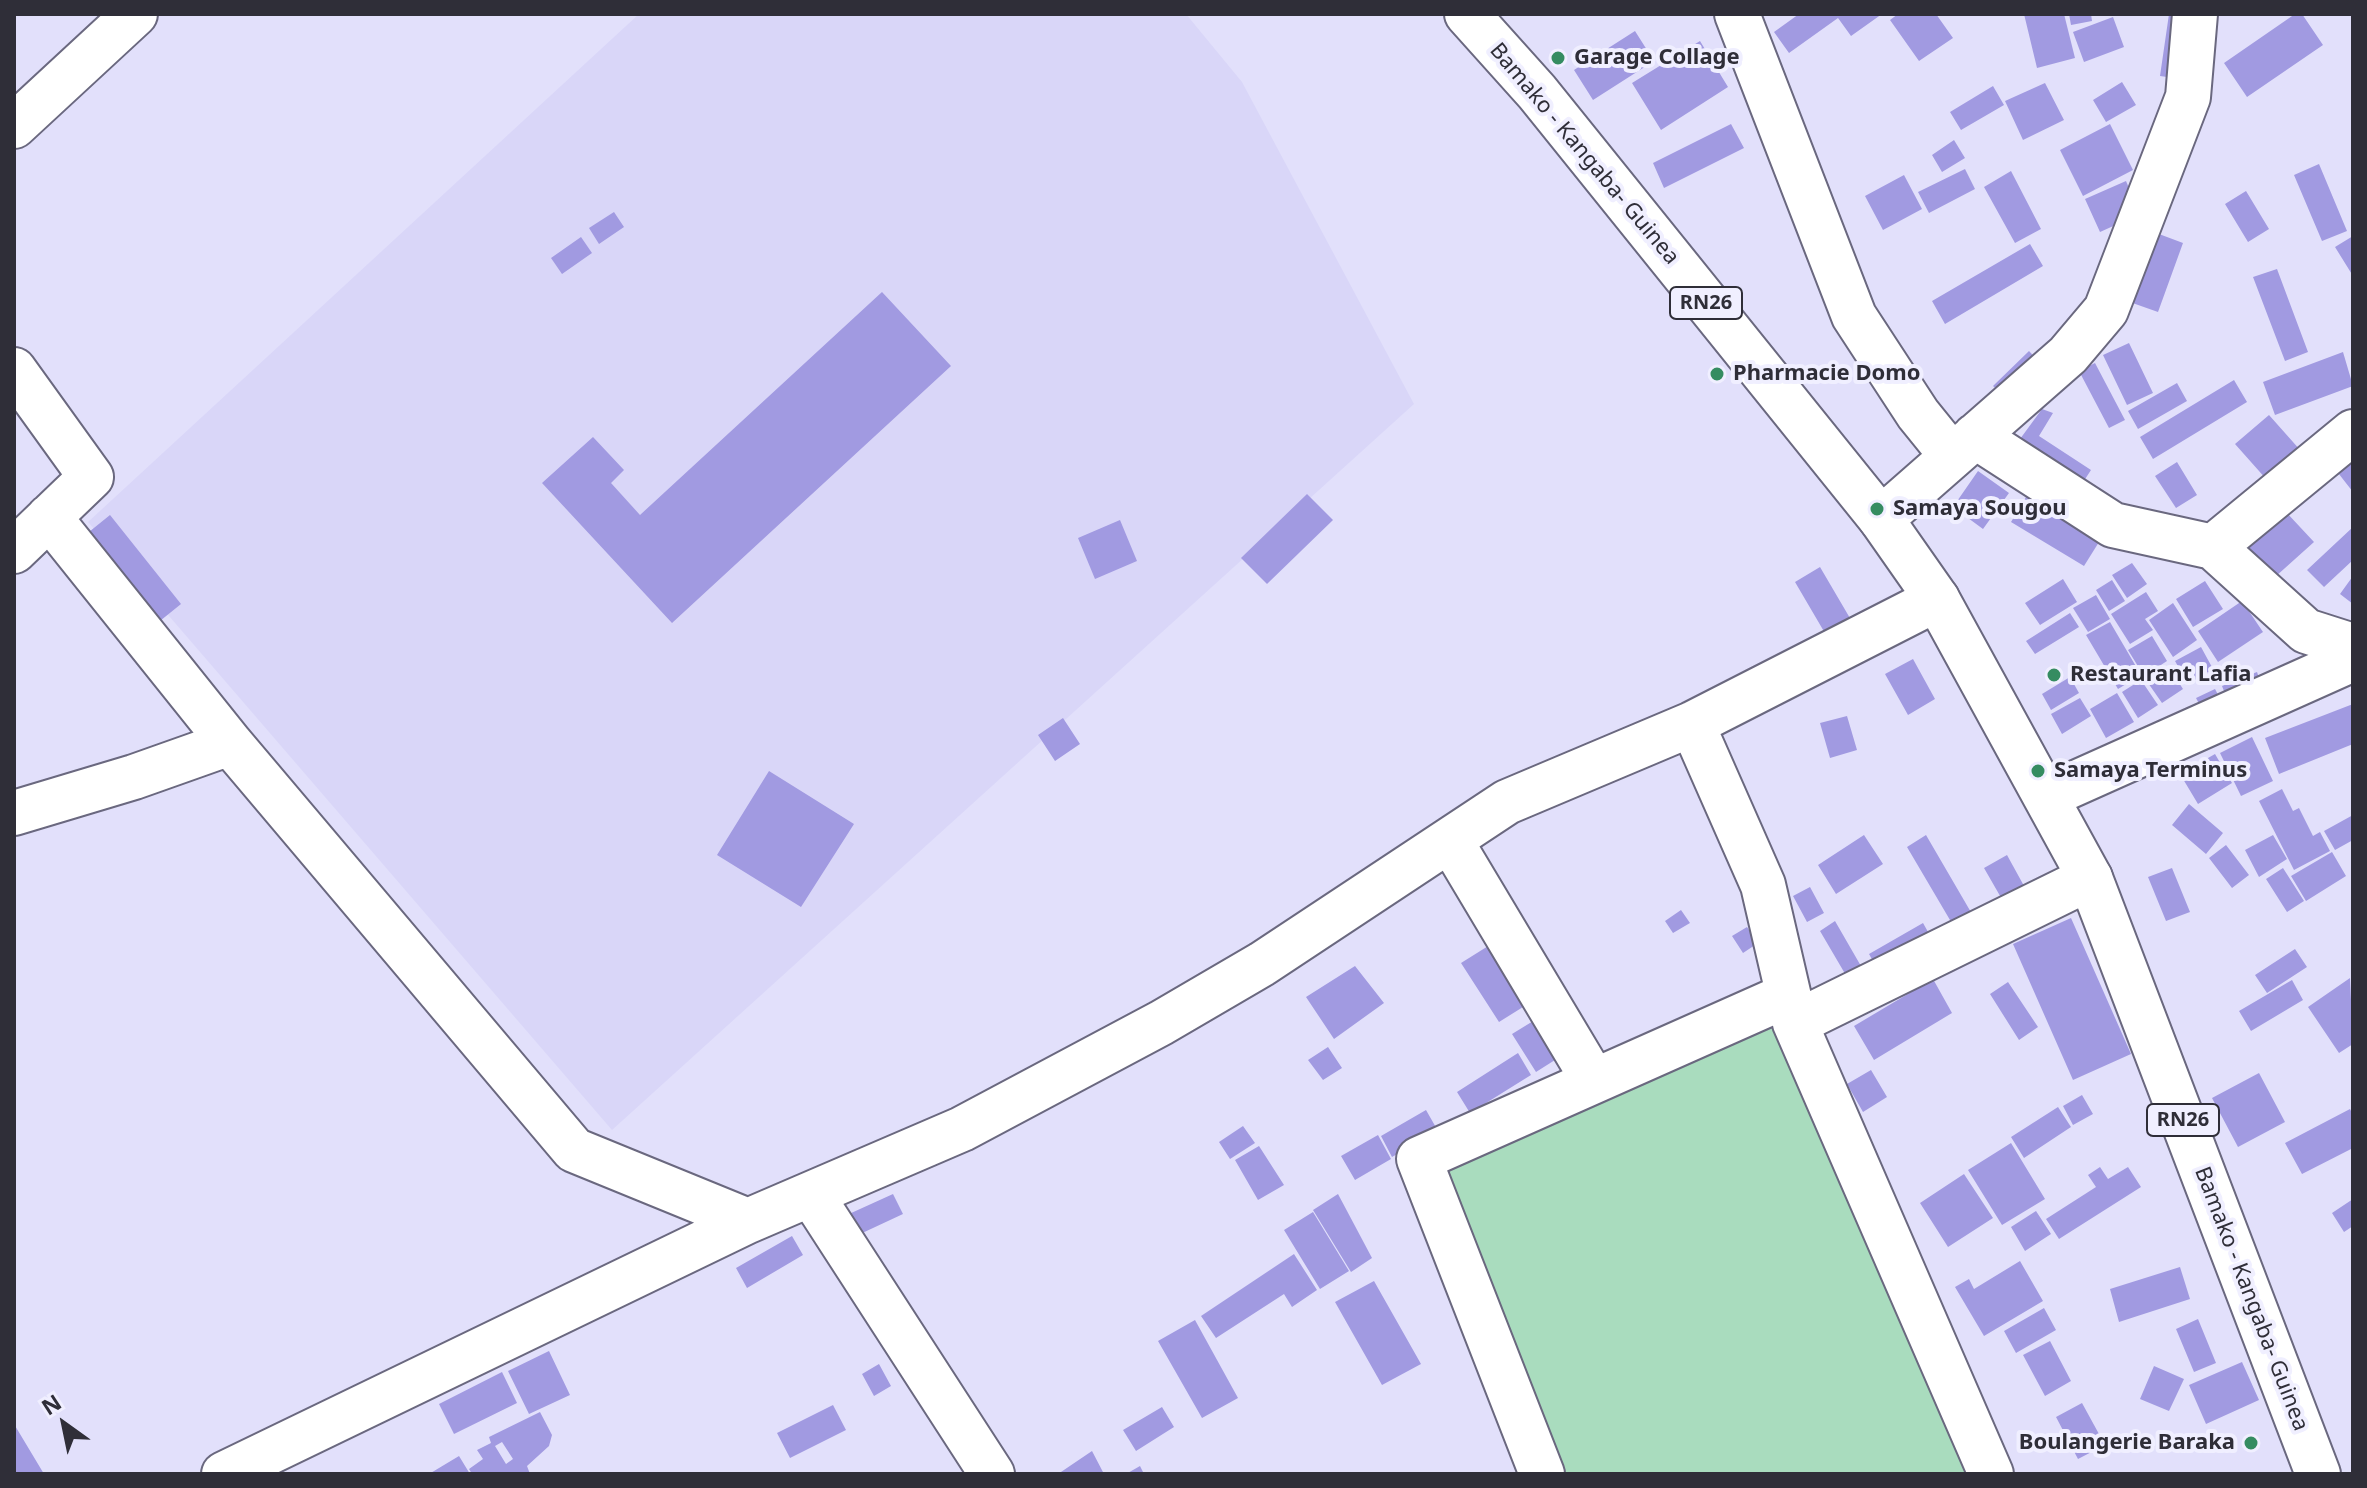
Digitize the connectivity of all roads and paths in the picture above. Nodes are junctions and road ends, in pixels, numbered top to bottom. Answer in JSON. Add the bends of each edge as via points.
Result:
{"nodes":[{"id":1,"x":135,"y":14,"type":"edge"},
{"id":2,"x":1737,"y":14,"type":"edge"},
{"id":3,"x":2195,"y":14,"type":"edge"},
{"id":4,"x":1478,"y":17,"type":"edge"},
{"id":5,"x":14,"y":126,"type":"edge"},
{"id":6,"x":14,"y":370,"type":"edge"},
{"id":7,"x":2353,"y":432,"type":"edge"},
{"id":8,"x":1963,"y":446,"type":"junction"},
{"id":9,"x":49,"y":517,"type":"junction"},
{"id":10,"x":1881,"y":519,"type":"junction"},
{"id":11,"x":2213,"y":547,"type":"junction"},
{"id":12,"x":14,"y":551,"type":"edge"},
{"id":13,"x":1937,"y":599,"type":"junction"},
{"id":14,"x":2353,"y":646,"type":"edge"},
{"id":15,"x":2353,"y":659,"type":"edge"},
{"id":16,"x":1692,"y":724,"type":"junction"},
{"id":17,"x":230,"y":743,"type":"junction"},
{"id":18,"x":2040,"y":784,"type":"junction"},
{"id":19,"x":14,"y":813,"type":"edge"},
{"id":20,"x":1450,"y":840,"type":"junction"},
{"id":21,"x":2090,"y":878,"type":"junction"},
{"id":22,"x":1791,"y":1009,"type":"junction"},
{"id":23,"x":1594,"y":1081,"type":"junction"},
{"id":24,"x":812,"y":1196,"type":"junction"},
{"id":25,"x":748,"y":1221,"type":"junction"},
{"id":26,"x":224,"y":1474,"type":"edge"},
{"id":27,"x":992,"y":1474,"type":"edge"},
{"id":28,"x":1542,"y":1474,"type":"edge"},
{"id":29,"x":1991,"y":1474,"type":"edge"},
{"id":30,"x":2318,"y":1474,"type":"edge"}],
"edges":[{"from":1,"to":5,"type":"street"},
{"from":2,"to":8,"type":"street","via":[[1854,316],[1918,414]]},
{"from":3,"to":8,"type":"street","via":[[2188,97],[2106,310],[2068,355]]},
{"from":4,"to":10,"type":"street","name":"Bamako - Kangaba- Guinea","number":"RN26"},
{"from":6,"to":9,"type":"street","via":[[91,477]]},
{"from":7,"to":11,"type":"street"},
{"from":8,"to":10,"type":"street"},
{"from":8,"to":11,"type":"street","via":[[2113,525]]},
{"from":9,"to":12,"type":"street"},
{"from":9,"to":17,"type":"street"},
{"from":10,"to":13,"type":"street","name":"Bamako - Kangaba- Guinea","number":"RN26"},
{"from":11,"to":14,"type":"street","via":[[2306,631]]},
{"from":13,"to":16,"type":"street"},
{"from":13,"to":18,"type":"street","number":"RN26"},
{"from":15,"to":18,"type":"street"},
{"from":16,"to":20,"type":"street","via":[[1507,802]]},
{"from":16,"to":22,"type":"street","via":[[1763,885]]},
{"from":17,"to":19,"type":"street"},
{"from":17,"to":25,"type":"street","via":[[574,1150]]},
{"from":18,"to":21,"type":"street","name":"Bamako - Kangaba- Guinea","number":"RN26"},
{"from":20,"to":23,"type":"street"},
{"from":20,"to":24,"type":"street","via":[[1262,964],[1161,1023],[962,1129]]},
{"from":21,"to":22,"type":"street"},
{"from":21,"to":30,"type":"street","name":"Bamako - Kangaba- Guinea","number":"RN26"},
{"from":22,"to":23,"type":"street"},
{"from":22,"to":29,"type":"street"},
{"from":23,"to":28,"type":"street","via":[[1419,1159]]},
{"from":24,"to":25,"type":"street"},
{"from":24,"to":27,"type":"street"},
{"from":25,"to":26,"type":"street"}]}
